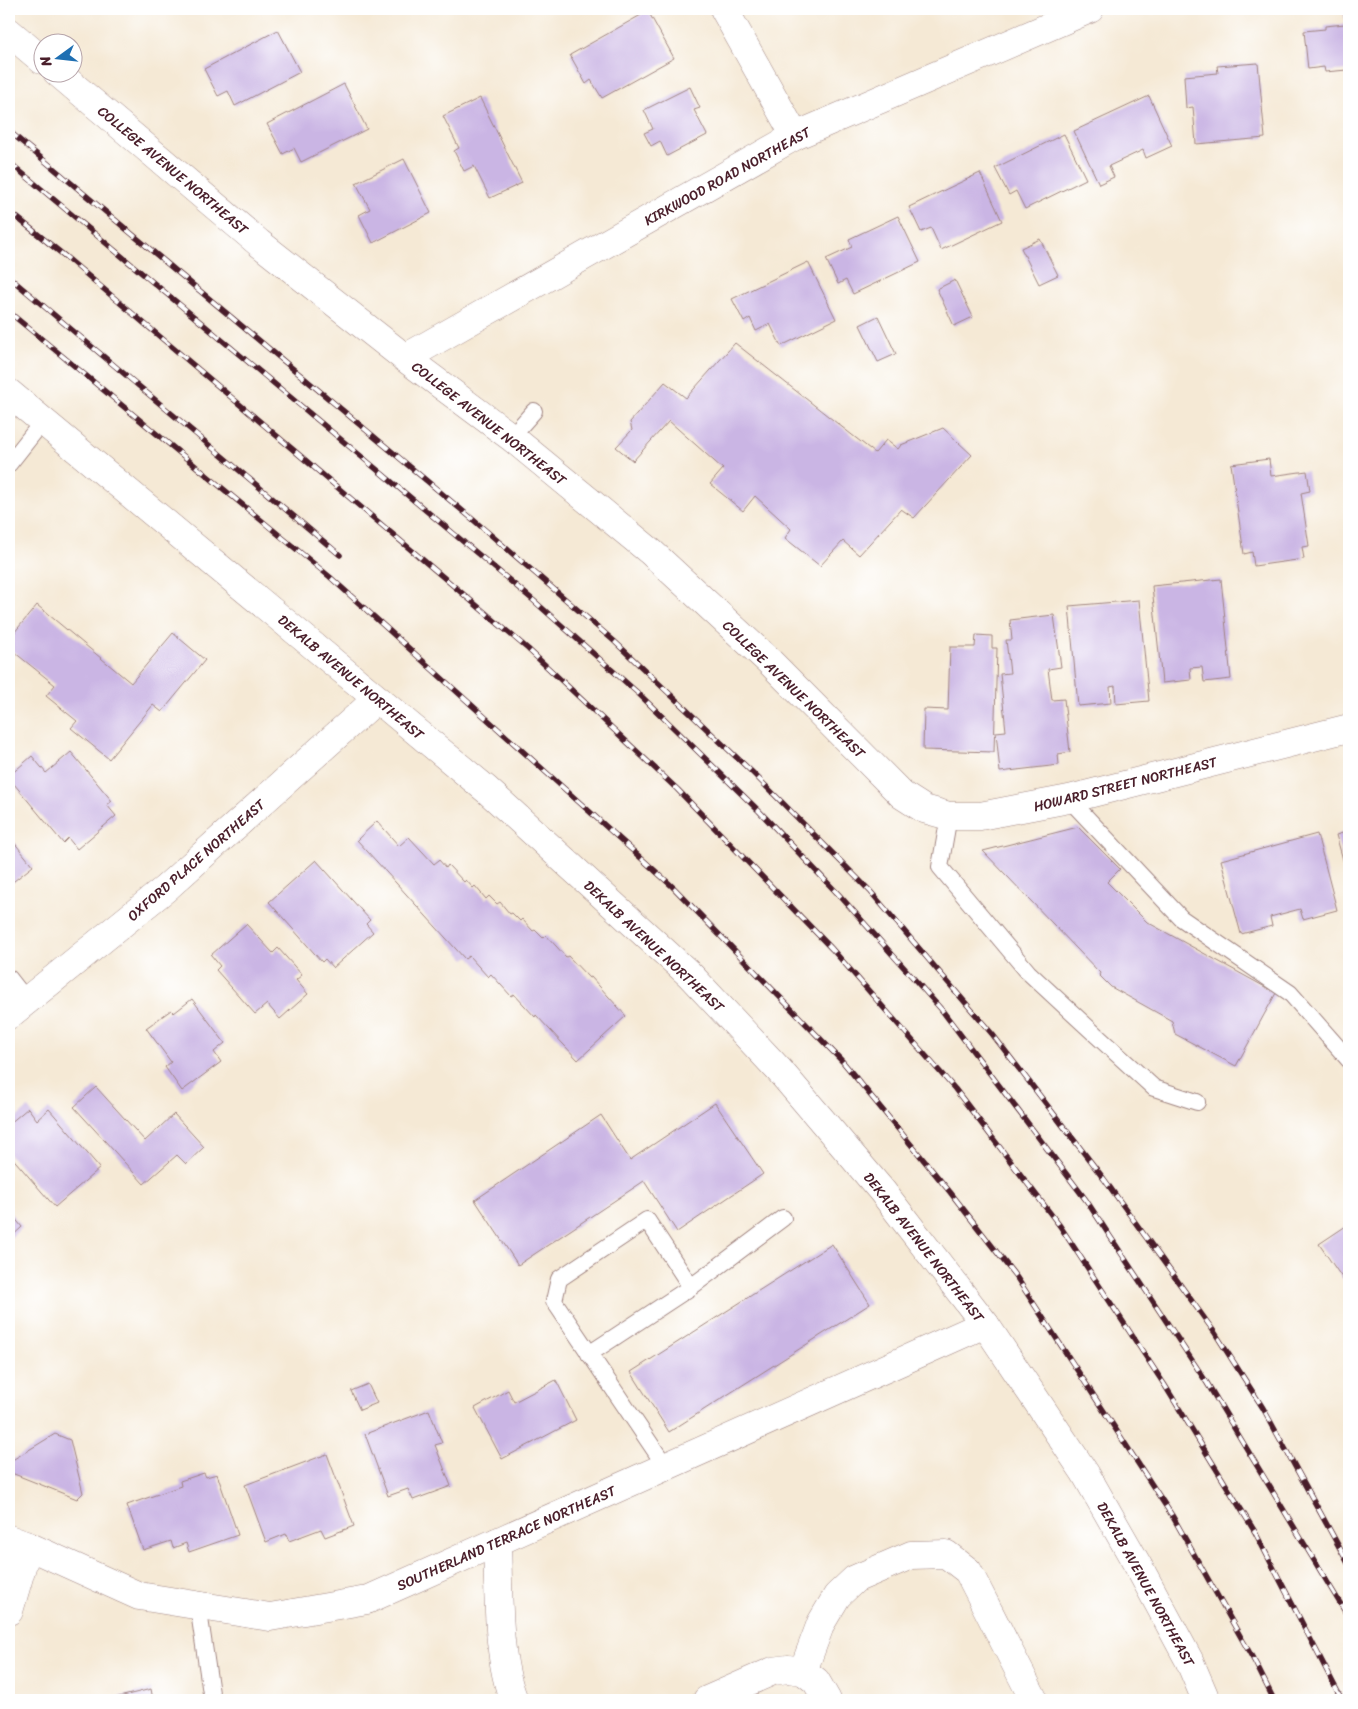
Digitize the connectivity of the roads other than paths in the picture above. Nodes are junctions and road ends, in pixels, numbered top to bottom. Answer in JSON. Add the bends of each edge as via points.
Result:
{"nodes":[{"id":1,"x":724,"y":9,"type":"edge"},
{"id":2,"x":1090,"y":9,"type":"edge"},
{"id":3,"x":9,"y":32,"type":"edge"},
{"id":4,"x":32,"y":52,"type":"edge"},
{"id":5,"x":69,"y":82,"type":"edge"},
{"id":6,"x":795,"y":136,"type":"junction"},
{"id":7,"x":405,"y":358,"type":"junction"},
{"id":8,"x":9,"y":392,"type":"edge"},
{"id":9,"x":534,"y":411,"type":"dead end"},
{"id":10,"x":43,"y":421,"type":"junction"},
{"id":11,"x":511,"y":437,"type":"junction"},
{"id":12,"x":9,"y":464,"type":"edge"},
{"id":13,"x":377,"y":699,"type":"junction"},
{"id":14,"x":1349,"y":728,"type":"edge"},
{"id":15,"x":902,"y":795,"type":"joint"},
{"id":16,"x":1069,"y":800,"type":"junction"},
{"id":17,"x":949,"y":816,"type":"junction"},
{"id":18,"x":9,"y":978,"type":"edge"},
{"id":19,"x":18,"y":1008,"type":"edge"},
{"id":20,"x":1349,"y":1060,"type":"edge"},
{"id":21,"x":1197,"y":1102,"type":"dead end"},
{"id":22,"x":783,"y":1218,"type":"dead end"},
{"id":23,"x":690,"y":1288,"type":"junction"},
{"id":24,"x":986,"y":1324,"type":"junction"},
{"id":25,"x":590,"y":1354,"type":"junction"},
{"id":26,"x":666,"y":1467,"type":"junction"},
{"id":27,"x":18,"y":1542,"type":"edge"},
{"id":28,"x":497,"y":1542,"type":"junction"},
{"id":29,"x":198,"y":1606,"type":"junction"},
{"id":30,"x":9,"y":1611,"type":"edge"},
{"id":31,"x":803,"y":1671,"type":"junction"},
{"id":32,"x":212,"y":1700,"type":"edge"},
{"id":33,"x":514,"y":1700,"type":"edge"},
{"id":34,"x":707,"y":1700,"type":"edge"},
{"id":35,"x":827,"y":1700,"type":"edge"},
{"id":36,"x":1034,"y":1700,"type":"edge"},
{"id":37,"x":1206,"y":1700,"type":"edge"}],
"edges":[{"from":1,"to":6,"type":"street"},
{"from":2,"to":6,"type":"street","name":"KIRKWOOD ROAD NORTHEAST"},
{"from":3,"to":4,"type":"street"},
{"from":5,"to":7,"type":"street","name":"COLLEGE AVENUE NORTHEAST","via":[[259,242]]},
{"from":6,"to":7,"type":"street","name":"KIRKWOOD ROAD NORTHEAST"},
{"from":7,"to":11,"type":"street","name":"COLLEGE AVENUE NORTHEAST"},
{"from":8,"to":10,"type":"street","name":"DEKALB AVENUE NORTHEAST"},
{"from":9,"to":11,"type":"lane"},
{"from":10,"to":12,"type":"lane"},
{"from":10,"to":13,"type":"street","name":"DEKALB AVENUE NORTHEAST"},
{"from":11,"to":15,"type":"street","name":"COLLEGE AVENUE NORTHEAST","via":[[651,552],[771,664]]},
{"from":13,"to":19,"type":"street","name":"OXFORD PLACE NORTHEAST","via":[[166,889]]},
{"from":13,"to":24,"type":"street","name":"DEKALB AVENUE NORTHEAST","via":[[487,790],[690,975],[785,1077],[882,1191]]},
{"from":14,"to":16,"type":"street","name":"HOWARD STREET NORTHEAST"},
{"from":15,"to":17,"type":"street","name":"HOWARD STREET NORTHEAST","via":[[924,809]]},
{"from":16,"to":17,"type":"street","name":"HOWARD STREET NORTHEAST","via":[[980,816]]},
{"from":16,"to":20,"type":"lane","via":[[1181,918],[1290,992]]},
{"from":17,"to":21,"type":"lane","via":[[940,867],[1028,972],[1154,1088]]},
{"from":18,"to":19,"type":"lane"},
{"from":22,"to":23,"type":"lane"},
{"from":23,"to":25,"type":"lane"},
{"from":23,"to":25,"type":"lane","via":[[647,1220],[559,1279],[554,1301]]},
{"from":24,"to":26,"type":"street","name":"SOUTHERLAND TERRACE NORTHEAST"},
{"from":24,"to":37,"type":"street","name":"DEKALB AVENUE NORTHEAST","via":[[1085,1473],[1189,1660]]},
{"from":25,"to":26,"type":"lane"},
{"from":26,"to":28,"type":"street","name":"SOUTHERLAND TERRACE NORTHEAST"},
{"from":27,"to":29,"type":"street","name":"SOUTHERLAND TERRACE NORTHEAST","via":[[140,1596]]},
{"from":27,"to":30,"type":"street"},
{"from":28,"to":29,"type":"street","name":"SOUTHERLAND TERRACE NORTHEAST","via":[[367,1600],[270,1617]]},
{"from":28,"to":33,"type":"street","via":[[501,1640]]},
{"from":29,"to":32,"type":"lane"},
{"from":31,"to":34,"type":"street","via":[[788,1668],[772,1671]]},
{"from":31,"to":35,"type":"street","via":[[816,1681]]},
{"from":31,"to":36,"type":"street","via":[[821,1623],[837,1596],[855,1580],[911,1555],[946,1554],[968,1571]]}]}
